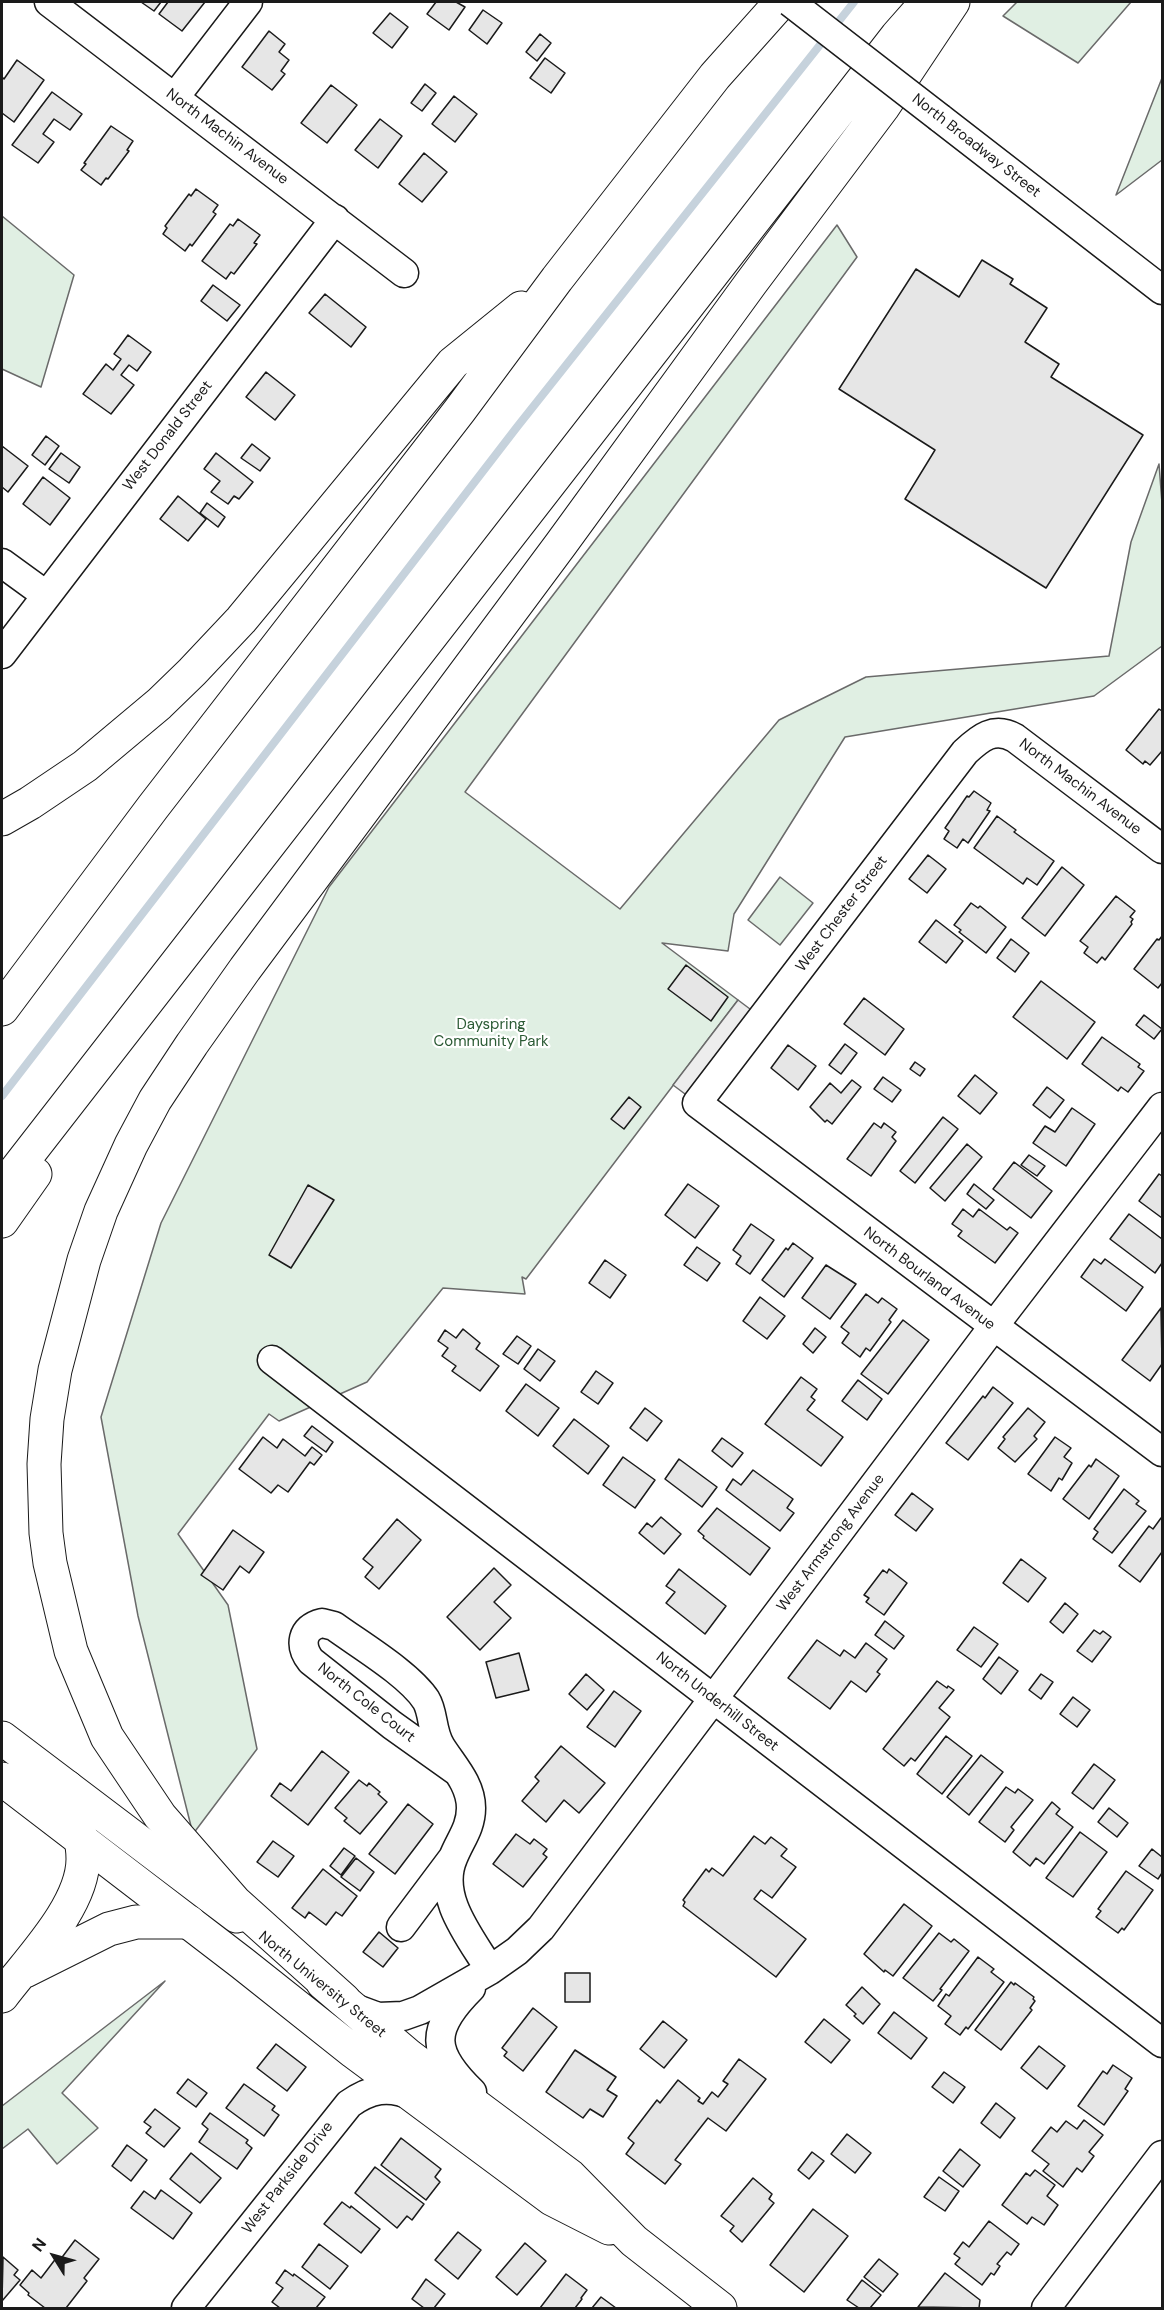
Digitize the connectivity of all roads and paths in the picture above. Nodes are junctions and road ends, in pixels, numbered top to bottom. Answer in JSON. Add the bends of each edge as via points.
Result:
{"nodes":[{"id":1,"x":49,"y":2,"type":"edge"},
{"id":2,"x":248,"y":2,"type":"edge"},
{"id":3,"x":781,"y":2,"type":"edge"},
{"id":4,"x":790,"y":2,"type":"edge"},
{"id":5,"x":927,"y":2,"type":"edge"},
{"id":6,"x":953,"y":2,"type":"edge"},
{"id":7,"x":175,"y":97,"type":"junction"},
{"id":8,"x":335,"y":219,"type":"junction"},
{"id":9,"x":404,"y":273,"type":"dead end"},
{"id":10,"x":557,"y":279,"type":"junction"},
{"id":11,"x":1162,"y":290,"type":"edge"},
{"id":12,"x":2,"y":563,"type":"edge"},
{"id":13,"x":46,"y":596,"type":"junction"},
{"id":14,"x":2,"y":654,"type":"edge"},
{"id":15,"x":994,"y":733,"type":"joint"},
{"id":16,"x":2,"y":819,"type":"edge"},
{"id":17,"x":1162,"y":849,"type":"edge"},
{"id":18,"x":264,"y":850,"type":"junction"},
{"id":19,"x":2,"y":1009,"type":"edge"},
{"id":20,"x":697,"y":1103,"type":"joint"},
{"id":21,"x":1162,"y":1107,"type":"edge"},
{"id":22,"x":2,"y":1188,"type":"edge"},
{"id":23,"x":2,"y":1221,"type":"edge"},
{"id":24,"x":993,"y":1327,"type":"junction"},
{"id":25,"x":272,"y":1360,"type":"dead end"},
{"id":26,"x":1162,"y":1452,"type":"edge"},
{"id":27,"x":713,"y":1699,"type":"junction"},
{"id":28,"x":2,"y":1738,"type":"edge"},
{"id":29,"x":458,"y":1773,"type":"junction"},
{"id":30,"x":2,"y":1779,"type":"edge"},
{"id":31,"x":67,"y":1787,"type":"junction"},
{"id":32,"x":81,"y":1839,"type":"junction"},
{"id":33,"x":452,"y":1858,"type":"junction"},
{"id":34,"x":189,"y":1922,"type":"junction"},
{"id":35,"x":401,"y":1926,"type":"dead end"},
{"id":36,"x":490,"y":1970,"type":"junction"},
{"id":37,"x":10,"y":1985,"type":"edge"},
{"id":38,"x":348,"y":2003,"type":"junction"},
{"id":39,"x":1162,"y":2043,"type":"edge"},
{"id":40,"x":413,"y":2096,"type":"junction"},
{"id":41,"x":508,"y":2129,"type":"junction"},
{"id":42,"x":1162,"y":2155,"type":"edge"},
{"id":43,"x":634,"y":2241,"type":"junction"},
{"id":44,"x":186,"y":2308,"type":"edge"},
{"id":45,"x":720,"y":2308,"type":"edge"},
{"id":46,"x":1046,"y":2308,"type":"edge"}],
"edges":[{"from":1,"to":7,"type":"street","name":"North Machin Avenue"},
{"from":2,"to":7,"type":"street"},
{"from":3,"to":10,"type":"main road","via":[[715,76]]},
{"from":4,"to":11,"type":"street","name":"North Broadway Street","bridge":true},
{"from":5,"to":18,"type":"main road"},
{"from":6,"to":38,"type":"main road","via":[[883,107],[192,1044],[131,1145],[81,1269],[55,1371],[44,1464],[50,1563],[71,1650],[107,1737],[160,1816],[236,1902]]},
{"from":7,"to":8,"type":"street","name":"North Machin Avenue"},
{"from":8,"to":9,"type":"street","name":"North Machin Avenue"},
{"from":8,"to":13,"type":"street","name":"West Donald Street"},
{"from":10,"to":16,"type":"main road","via":[[453,363],[241,620],[192,672],[85,766]]},
{"from":10,"to":19,"type":"main road"},
{"from":12,"to":13,"type":"street"},
{"from":13,"to":14,"type":"street","name":"West Donald Street"},
{"from":15,"to":17,"type":"street","name":"North Machin Avenue","via":[[1015,738]]},
{"from":15,"to":20,"type":"street","name":"West Chester Street","via":[[965,752]]},
{"from":18,"to":22,"type":"main road"},
{"from":18,"to":23,"type":"main road"},
{"from":20,"to":24,"type":"street","name":"North Bourland Avenue"},
{"from":21,"to":24,"type":"street","name":"West Armstrong Avenue"},
{"from":24,"to":26,"type":"street","name":"North Bourland Avenue"},
{"from":24,"to":27,"type":"street","name":"West Armstrong Avenue"},
{"from":25,"to":27,"type":"street","name":"North Underhill Street"},
{"from":27,"to":36,"type":"street","name":"West Armstrong Avenue","via":[[545,1923],[517,1951]]},
{"from":27,"to":39,"type":"street","name":"North Underhill Street"},
{"from":28,"to":31,"type":"main road","name":"North University Street"},
{"from":29,"to":29,"type":"street","name":"North Cole Court","via":[[435,1736],[427,1702],[414,1687],[330,1624],[317,1624],[309,1630],[303,1643],[311,1661]]},
{"from":29,"to":33,"type":"street","name":"North Cole Court","via":[[468,1791],[471,1817]]},
{"from":30,"to":32,"type":"main road","name":"North University Street"},
{"from":31,"to":32,"type":"main road"},
{"from":31,"to":38,"type":"main road","name":"North University Street"},
{"from":32,"to":34,"type":"main road","name":"North University Street"},
{"from":32,"to":37,"type":"main road","via":[[82,1874],[77,1890],[60,1921]]},
{"from":33,"to":35,"type":"street"},
{"from":33,"to":36,"type":"street","name":"North Cole Court","via":[[448,1875],[453,1904]]},
{"from":34,"to":37,"type":"main road","via":[[136,1922],[109,1929]]},
{"from":34,"to":40,"type":"main road","name":"North University Street"},
{"from":36,"to":38,"type":"street","name":"West Armstrong Avenue","via":[[409,2014],[378,2018]]},
{"from":36,"to":41,"type":"street","name":"West Armstrong Avenue","via":[[445,2020],[442,2052],[451,2070]]},
{"from":38,"to":41,"type":"main road","name":"North University Street","via":[[409,2056]]},
{"from":40,"to":43,"type":"main road","name":"North University Street","via":[[552,2199]]},
{"from":40,"to":44,"type":"street","name":"West Parkside Drive","via":[[391,2089],[376,2090],[341,2112]]},
{"from":41,"to":43,"type":"main road","name":"North University Street","via":[[570,2176]]},
{"from":42,"to":46,"type":"street"},
{"from":43,"to":45,"type":"main road","name":"North University Street"}]}
